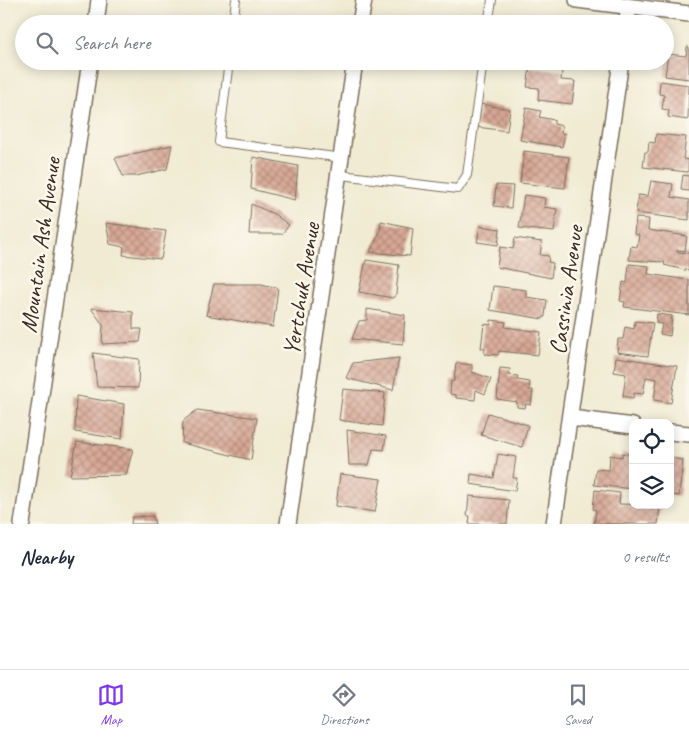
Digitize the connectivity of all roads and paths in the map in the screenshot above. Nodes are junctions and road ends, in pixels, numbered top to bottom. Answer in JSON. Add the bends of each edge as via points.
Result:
{"nodes":[{"id":1,"x":99,"y":0,"type":"edge"},
{"id":2,"x":236,"y":0,"type":"edge"},
{"id":3,"x":364,"y":0,"type":"edge"},
{"id":4,"x":492,"y":0,"type":"edge"},
{"id":5,"x":577,"y":0,"type":"edge"},
{"id":6,"x":629,"y":7,"type":"junction"},
{"id":7,"x":689,"y":14,"type":"edge"},
{"id":8,"x":97,"y":15,"type":"edge"},
{"id":9,"x":235,"y":15,"type":"edge"},
{"id":10,"x":362,"y":15,"type":"edge"},
{"id":11,"x":490,"y":15,"type":"edge"},
{"id":12,"x":628,"y":15,"type":"edge"},
{"id":13,"x":89,"y":70,"type":"edge"},
{"id":14,"x":228,"y":70,"type":"edge"},
{"id":15,"x":355,"y":70,"type":"edge"},
{"id":16,"x":482,"y":70,"type":"edge"},
{"id":17,"x":620,"y":70,"type":"edge"},
{"id":18,"x":343,"y":158,"type":"junction"},
{"id":19,"x":341,"y":175,"type":"junction"},
{"id":20,"x":571,"y":418,"type":"junction"},
{"id":21,"x":629,"y":425,"type":"edge"},
{"id":22,"x":674,"y":432,"type":"edge"},
{"id":23,"x":689,"y":434,"type":"edge"},
{"id":24,"x":22,"y":524,"type":"edge"},
{"id":25,"x":288,"y":524,"type":"edge"},
{"id":26,"x":554,"y":524,"type":"edge"}],
"edges":[{"from":1,"to":8,"type":"street"},
{"from":2,"to":9,"type":"lane"},
{"from":3,"to":10,"type":"street"},
{"from":4,"to":11,"type":"lane"},
{"from":5,"to":6,"type":"street"},
{"from":6,"to":7,"type":"street"},
{"from":6,"to":12,"type":"street"},
{"from":13,"to":24,"type":"street","name":"Mountain Ash Avenue"},
{"from":14,"to":18,"type":"lane","via":[[218,142]]},
{"from":15,"to":18,"type":"street","name":"Yertchuk Avenue"},
{"from":16,"to":19,"type":"lane","via":[[467,175],[458,190]]},
{"from":17,"to":20,"type":"street","name":"Cassinia Avenue"},
{"from":18,"to":19,"type":"street","name":"Yertchuk Avenue"},
{"from":19,"to":25,"type":"street","name":"Yertchuk Avenue"},
{"from":20,"to":21,"type":"street"},
{"from":20,"to":26,"type":"street","name":"Cassinia Avenue"},
{"from":22,"to":23,"type":"street"}]}
